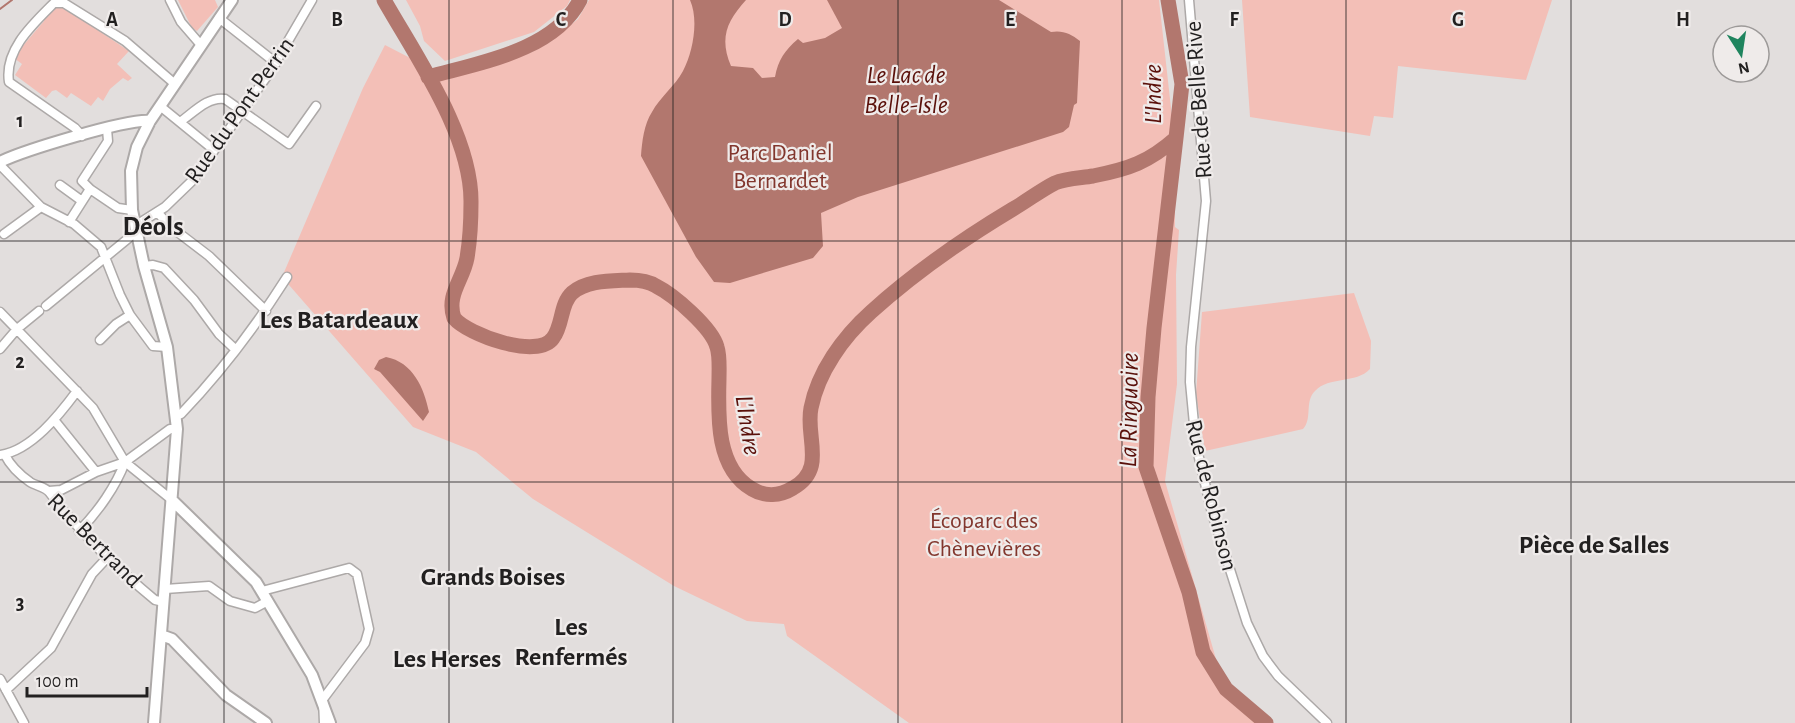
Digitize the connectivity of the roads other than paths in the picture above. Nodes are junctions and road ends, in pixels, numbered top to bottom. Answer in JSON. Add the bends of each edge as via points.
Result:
{"nodes":[{"id":1,"x":170,"y":0,"type":"edge"},
{"id":2,"x":232,"y":0,"type":"edge"},
{"id":3,"x":312,"y":0,"type":"edge"},
{"id":4,"x":1189,"y":0,"type":"edge"},
{"id":5,"x":219,"y":18,"type":"junction"},
{"id":6,"x":201,"y":44,"type":"junction"},
{"id":7,"x":276,"y":63,"type":"junction"},
{"id":8,"x":175,"y":84,"type":"junction"},
{"id":9,"x":160,"y":106,"type":"junction"},
{"id":10,"x":316,"y":106,"type":"dead end"},
{"id":11,"x":242,"y":112,"type":"junction"},
{"id":12,"x":150,"y":121,"type":"junction"},
{"id":13,"x":180,"y":122,"type":"junction"},
{"id":14,"x":107,"y":129,"type":"junction"},
{"id":15,"x":82,"y":136,"type":"junction"},
{"id":16,"x":214,"y":150,"type":"junction"},
{"id":17,"x":0,"y":163,"type":"edge"},
{"id":18,"x":60,"y":185,"type":"dead end"},
{"id":19,"x":90,"y":189,"type":"junction"},
{"id":20,"x":82,"y":201,"type":"junction"},
{"id":21,"x":1206,"y":201,"type":"joint"},
{"id":22,"x":41,"y":207,"type":"junction"},
{"id":23,"x":132,"y":210,"type":"junction"},
{"id":24,"x":158,"y":212,"type":"junction"},
{"id":25,"x":69,"y":222,"type":"junction"},
{"id":26,"x":136,"y":229,"type":"junction"},
{"id":27,"x":4,"y":234,"type":"dead end"},
{"id":28,"x":107,"y":258,"type":"junction"},
{"id":29,"x":144,"y":266,"type":"junction"},
{"id":30,"x":287,"y":277,"type":"dead end"},
{"id":31,"x":266,"y":311,"type":"junction"},
{"id":32,"x":0,"y":312,"type":"edge"},
{"id":33,"x":130,"y":315,"type":"junction"},
{"id":34,"x":17,"y":328,"type":"junction"},
{"id":35,"x":100,"y":340,"type":"dead end"},
{"id":36,"x":167,"y":347,"type":"junction"},
{"id":37,"x":0,"y":349,"type":"edge"},
{"id":38,"x":236,"y":350,"type":"junction"},
{"id":39,"x":77,"y":391,"type":"junction"},
{"id":40,"x":176,"y":416,"type":"junction"},
{"id":41,"x":55,"y":421,"type":"junction"},
{"id":42,"x":177,"y":429,"type":"junction"},
{"id":43,"x":2,"y":455,"type":"edge"},
{"id":44,"x":125,"y":462,"type":"junction"},
{"id":45,"x":96,"y":472,"type":"junction"},
{"id":46,"x":49,"y":491,"type":"junction"},
{"id":47,"x":172,"y":500,"type":"junction"},
{"id":48,"x":79,"y":531,"type":"junction"},
{"id":49,"x":106,"y":559,"type":"junction"},
{"id":50,"x":165,"y":589,"type":"junction"},
{"id":51,"x":265,"y":596,"type":"junction"},
{"id":52,"x":164,"y":602,"type":"junction"},
{"id":53,"x":161,"y":635,"type":"junction"},
{"id":54,"x":0,"y":679,"type":"edge"},
{"id":55,"x":6,"y":690,"type":"junction"},
{"id":56,"x":323,"y":699,"type":"junction"},
{"id":57,"x":24,"y":723,"type":"edge"},
{"id":58,"x":154,"y":723,"type":"edge"},
{"id":59,"x":266,"y":723,"type":"edge"},
{"id":60,"x":324,"y":723,"type":"edge"},
{"id":61,"x":330,"y":723,"type":"edge"},
{"id":62,"x":1327,"y":723,"type":"edge"}],
"edges":[{"from":1,"to":6,"type":"street","via":[[181,22]]},
{"from":2,"to":5,"type":"main road"},
{"from":3,"to":7,"type":"street","name":"Rue du Pont Perrin"},
{"from":4,"to":21,"type":"street","name":"Rue de Belle Rive"},
{"from":5,"to":6,"type":"main road"},
{"from":5,"to":7,"type":"street"},
{"from":6,"to":8,"type":"main road"},
{"from":7,"to":11,"type":"street","name":"Rue du Pont Perrin"},
{"from":8,"to":9,"type":"main road"},
{"from":8,"to":15,"type":"street","via":[[125,41],[64,3],[54,3],[29,29],[8,62],[9,82]]},
{"from":9,"to":12,"type":"main road"},
{"from":9,"to":13,"type":"street"},
{"from":10,"to":11,"type":"street","via":[[289,144]]},
{"from":11,"to":13,"type":"street","via":[[218,98]]},
{"from":11,"to":16,"type":"street","name":"Rue du Pont Perrin"},
{"from":12,"to":14,"type":"main road"},
{"from":12,"to":23,"type":"main road","via":[[133,162]]},
{"from":13,"to":16,"type":"street"},
{"from":14,"to":15,"type":"main road"},
{"from":14,"to":19,"type":"street","via":[[108,141],[82,181]]},
{"from":15,"to":17,"type":"main road","via":[[26,151]]},
{"from":16,"to":24,"type":"street","name":"Rue du Pont Perrin","via":[[193,180]]},
{"from":17,"to":22,"type":"street"},
{"from":18,"to":20,"type":"street"},
{"from":19,"to":20,"type":"street"},
{"from":19,"to":23,"type":"street","via":[[118,208]]},
{"from":20,"to":25,"type":"street"},
{"from":21,"to":62,"type":"street","name":"Rue de Robinson","via":[[1190,382],[1203,478],[1237,595],[1263,656]]},
{"from":22,"to":25,"type":"street"},
{"from":22,"to":27,"type":"street"},
{"from":23,"to":26,"type":"main road"},
{"from":24,"to":26,"type":"street","name":"Rue du Pont Perrin"},
{"from":24,"to":31,"type":"street"},
{"from":25,"to":28,"type":"street","via":[[102,247]]},
{"from":26,"to":28,"type":"street","name":"Rue du Pont Perrin"},
{"from":26,"to":29,"type":"main road"},
{"from":28,"to":33,"type":"street"},
{"from":28,"to":34,"type":"street","name":"Rue du Pont Perrin"},
{"from":29,"to":36,"type":"main road"},
{"from":29,"to":38,"type":"street","via":[[164,268]]},
{"from":30,"to":31,"type":"street"},
{"from":31,"to":38,"type":"street"},
{"from":32,"to":34,"type":"street"},
{"from":33,"to":35,"type":"street"},
{"from":33,"to":36,"type":"street","via":[[153,346]]},
{"from":34,"to":37,"type":"street","name":"Rue du Pont Perrin"},
{"from":34,"to":39,"type":"street"},
{"from":36,"to":40,"type":"main road"},
{"from":38,"to":40,"type":"street"},
{"from":39,"to":41,"type":"street"},
{"from":39,"to":44,"type":"street","via":[[93,408]]},
{"from":40,"to":42,"type":"main road"},
{"from":41,"to":43,"type":"street","via":[[29,442]]},
{"from":41,"to":45,"type":"street"},
{"from":42,"to":44,"type":"street","via":[[170,429]]},
{"from":42,"to":47,"type":"main road"},
{"from":43,"to":46,"type":"street","name":"Rue Bertrand","via":[[31,483]]},
{"from":44,"to":45,"type":"street"},
{"from":44,"to":47,"type":"street"},
{"from":44,"to":48,"type":"street","via":[[96,512]]},
{"from":45,"to":46,"type":"street","via":[[61,490]]},
{"from":46,"to":48,"type":"street","name":"Rue Bertrand"},
{"from":47,"to":50,"type":"main road"},
{"from":47,"to":51,"type":"main road","via":[[253,579]]},
{"from":48,"to":49,"type":"street","name":"Rue Bertrand"},
{"from":49,"to":52,"type":"street","name":"Rue Bertrand","via":[[155,600]]},
{"from":49,"to":55,"type":"street","via":[[92,573],[51,648]]},
{"from":50,"to":51,"type":"street","via":[[209,586],[230,601],[255,608]]},
{"from":50,"to":52,"type":"main road"},
{"from":51,"to":56,"type":"main road"},
{"from":51,"to":56,"type":"street","via":[[350,568],[357,574],[369,629],[365,643]]},
{"from":52,"to":53,"type":"main road"},
{"from":53,"to":58,"type":"main road"},
{"from":53,"to":59,"type":"main road","via":[[172,639],[226,695]]},
{"from":54,"to":55,"type":"street"},
{"from":55,"to":57,"type":"street"},
{"from":56,"to":60,"type":"street"},
{"from":56,"to":61,"type":"main road"}]}
